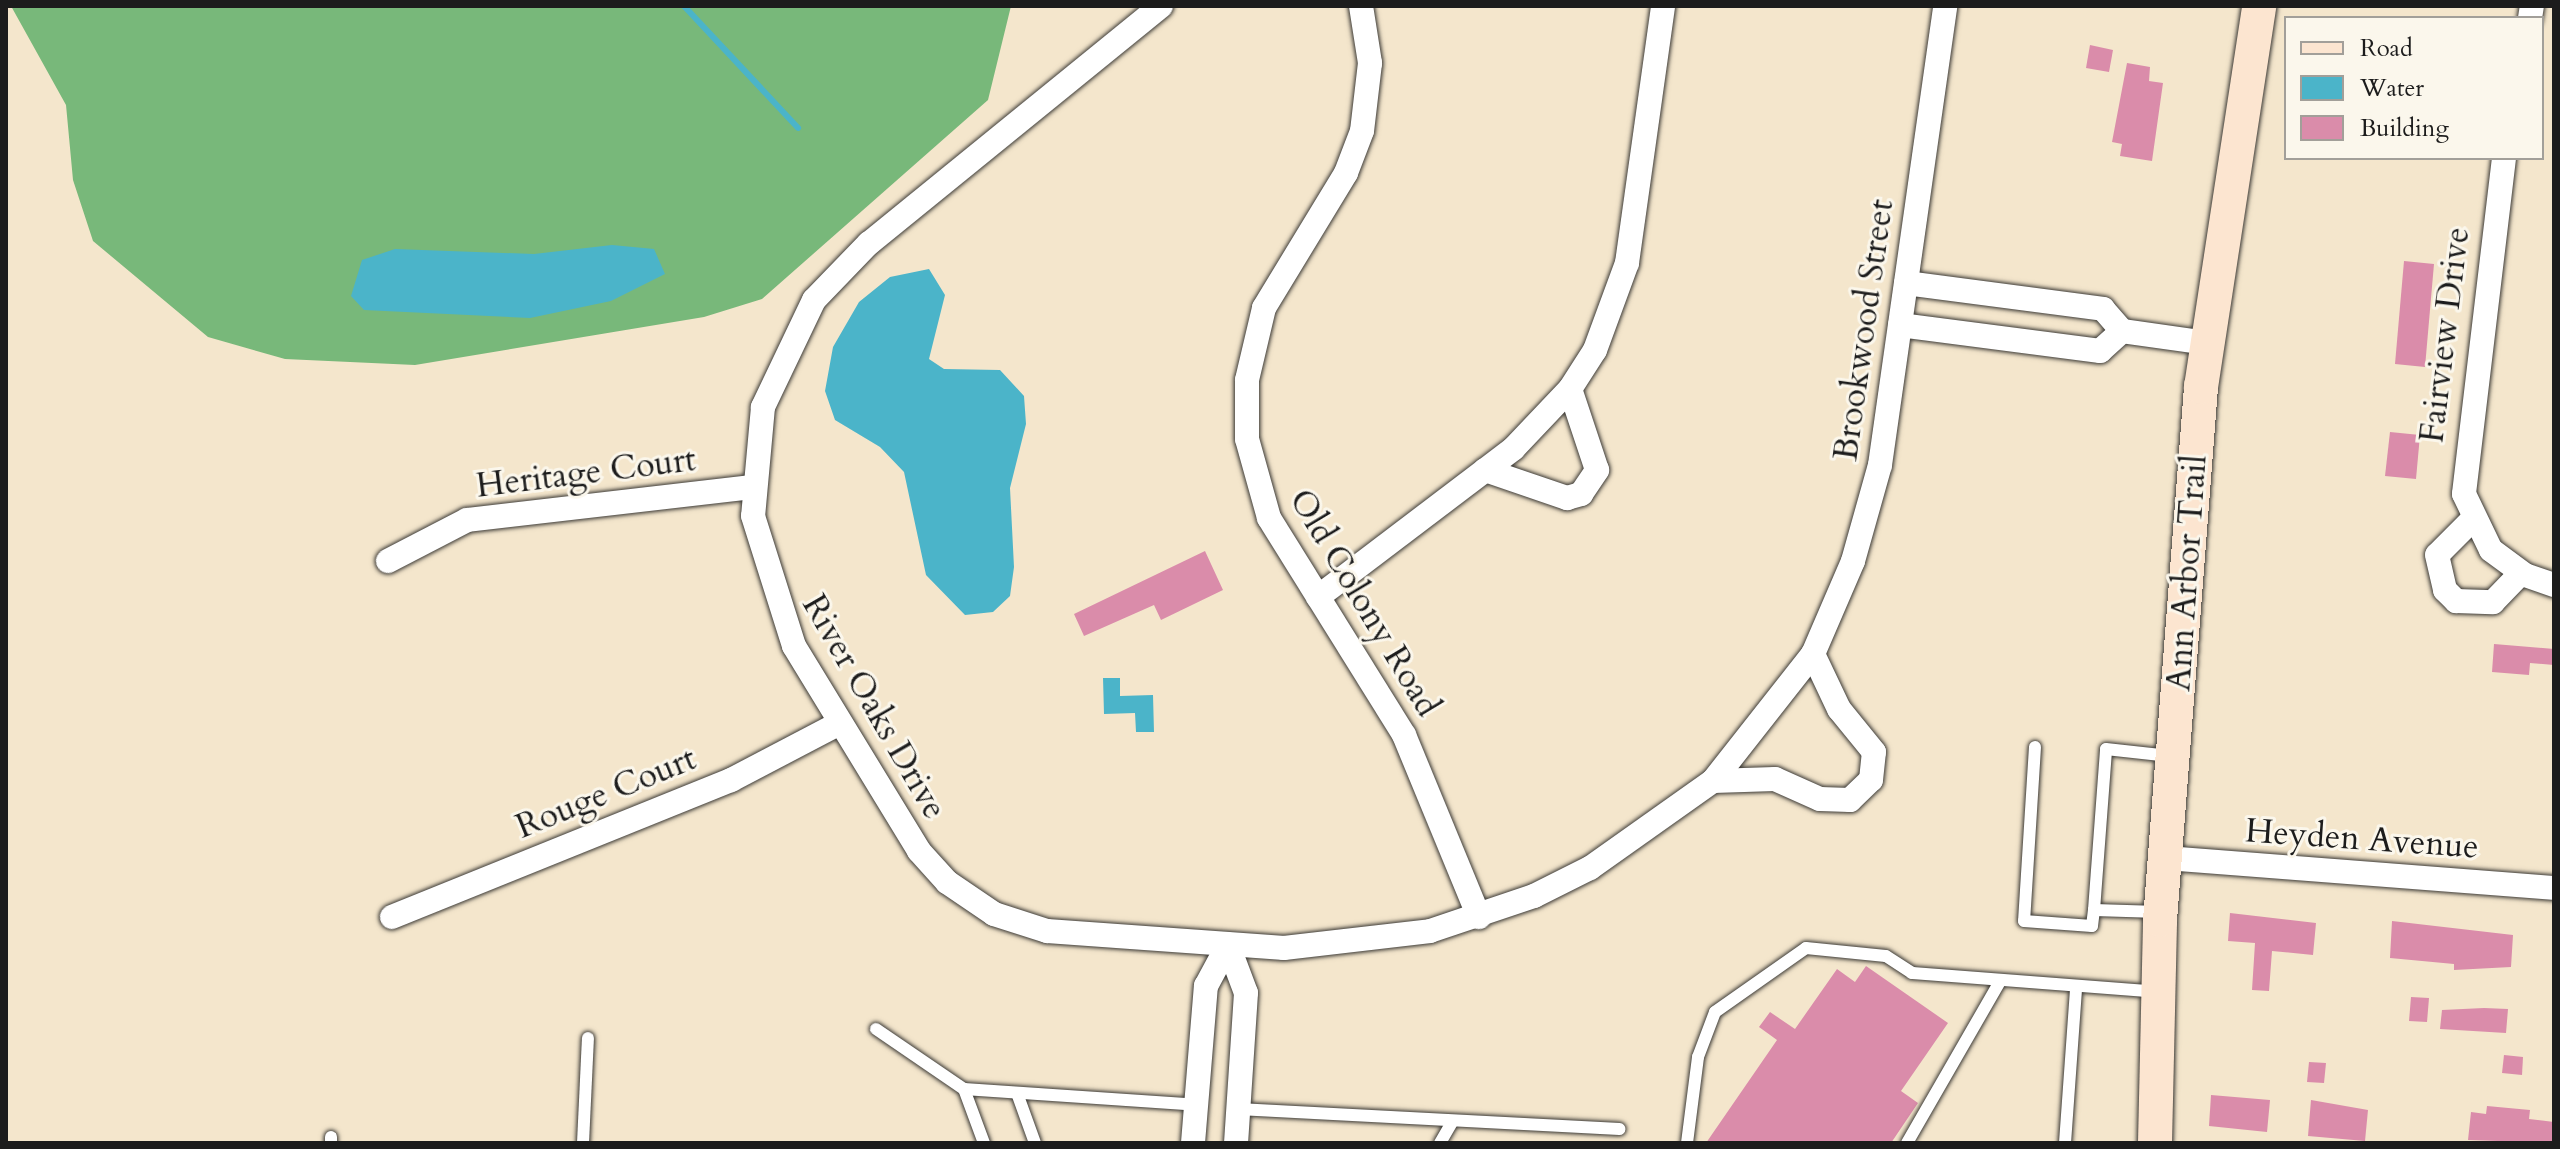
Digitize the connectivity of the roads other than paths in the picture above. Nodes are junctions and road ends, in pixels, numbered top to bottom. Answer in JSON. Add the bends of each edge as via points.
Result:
{"nodes":[{"id":1,"x":1161,"y":6,"type":"edge"},
{"id":2,"x":1361,"y":6,"type":"edge"},
{"id":3,"x":1663,"y":6,"type":"edge"},
{"id":4,"x":1945,"y":6,"type":"edge"},
{"id":5,"x":2259,"y":6,"type":"edge"},
{"id":6,"x":2504,"y":160,"type":"edge"},
{"id":7,"x":1906,"y":283,"type":"junction"},
{"id":8,"x":1900,"y":325,"type":"junction"},
{"id":9,"x":2122,"y":331,"type":"junction"},
{"id":10,"x":2206,"y":343,"type":"junction"},
{"id":11,"x":1570,"y":389,"type":"junction"},
{"id":12,"x":1485,"y":470,"type":"junction"},
{"id":13,"x":753,"y":487,"type":"junction"},
{"id":14,"x":2472,"y":520,"type":"junction"},
{"id":15,"x":388,"y":561,"type":"dead end"},
{"id":16,"x":2521,"y":573,"type":"junction"},
{"id":17,"x":2554,"y":585,"type":"edge"},
{"id":18,"x":1318,"y":597,"type":"junction"},
{"id":19,"x":1813,"y":654,"type":"junction"},
{"id":20,"x":840,"y":723,"type":"junction"},
{"id":21,"x":2035,"y":747,"type":"dead end"},
{"id":22,"x":2173,"y":756,"type":"junction"},
{"id":23,"x":1713,"y":781,"type":"junction"},
{"id":24,"x":2165,"y":858,"type":"junction"},
{"id":25,"x":2554,"y":888,"type":"edge"},
{"id":26,"x":2094,"y":910,"type":"junction"},
{"id":27,"x":2161,"y":912,"type":"junction"},
{"id":28,"x":392,"y":917,"type":"dead end"},
{"id":29,"x":1479,"y":917,"type":"junction"},
{"id":30,"x":1228,"y":945,"type":"junction"},
{"id":31,"x":2000,"y":981,"type":"junction"},
{"id":32,"x":2076,"y":988,"type":"junction"},
{"id":33,"x":2157,"y":992,"type":"junction"},
{"id":34,"x":876,"y":1029,"type":"dead end"},
{"id":35,"x":588,"y":1038,"type":"dead end"},
{"id":36,"x":964,"y":1089,"type":"junction"},
{"id":37,"x":1017,"y":1093,"type":"junction"},
{"id":38,"x":1196,"y":1105,"type":"junction"},
{"id":39,"x":1238,"y":1109,"type":"junction"},
{"id":40,"x":1452,"y":1122,"type":"junction"},
{"id":41,"x":1619,"y":1129,"type":"dead end"},
{"id":42,"x":583,"y":1143,"type":"edge"},
{"id":43,"x":984,"y":1143,"type":"edge"},
{"id":44,"x":1035,"y":1143,"type":"edge"},
{"id":45,"x":1193,"y":1143,"type":"edge"},
{"id":46,"x":1236,"y":1143,"type":"edge"},
{"id":47,"x":1440,"y":1143,"type":"edge"},
{"id":48,"x":1687,"y":1143,"type":"edge"},
{"id":49,"x":1907,"y":1143,"type":"edge"},
{"id":50,"x":2065,"y":1143,"type":"edge"},
{"id":51,"x":2155,"y":1143,"type":"edge"}],
"edges":[{"from":1,"to":13,"type":"street","name":"River Oaks Drive","via":[[837,274],[799,322],[773,374]]},
{"from":2,"to":18,"type":"street","name":"Old Colony Road","via":[[1370,63],[1362,131],[1335,192],[1274,285],[1247,380],[1247,439],[1260,494]]},
{"from":3,"to":11,"type":"street","via":[[1627,263],[1607,322]]},
{"from":4,"to":7,"type":"street","name":"Brookwood Street"},
{"from":5,"to":10,"type":"street","name":"Ann Arbor Trail"},
{"from":6,"to":14,"type":"street","name":"Fairview Drive","via":[[2463,467]]},
{"from":7,"to":8,"type":"street","name":"Brookwood Street"},
{"from":7,"to":9,"type":"street","via":[[2103,309]]},
{"from":8,"to":9,"type":"street","via":[[2100,351]]},
{"from":8,"to":19,"type":"street","name":"Brookwood Street","via":[[1874,492]]},
{"from":9,"to":10,"type":"street"},
{"from":10,"to":22,"type":"street","name":"Ann Arbor Trail"},
{"from":11,"to":12,"type":"street"},
{"from":11,"to":12,"type":"street","via":[[1597,470],[1581,494],[1567,498]]},
{"from":12,"to":18,"type":"street"},
{"from":13,"to":15,"type":"street","name":"Heritage Court","via":[[467,520]]},
{"from":13,"to":20,"type":"street","name":"River Oaks Drive","via":[[755,535],[773,599]]},
{"from":14,"to":16,"type":"street","name":"Fairview Drive","via":[[2491,550]]},
{"from":14,"to":16,"type":"street","via":[[2437,555],[2445,590],[2456,601],[2493,602]]},
{"from":16,"to":17,"type":"street","name":"Fairview Drive"},
{"from":18,"to":29,"type":"street","name":"Old Colony Road","via":[[1404,735]]},
{"from":19,"to":23,"type":"street","name":"Brookwood Street"},
{"from":19,"to":23,"type":"street","via":[[1839,709],[1874,752],[1871,780],[1850,800],[1820,799],[1775,779]]},
{"from":20,"to":28,"type":"street","name":"Rouge Court","via":[[731,780]]},
{"from":20,"to":30,"type":"street","name":"River Oaks Drive","via":[[919,851],[976,904],[1047,931]]},
{"from":21,"to":26,"type":"lane","via":[[2024,921],[2092,926]]},
{"from":22,"to":24,"type":"street","name":"Ann Arbor Trail"},
{"from":22,"to":26,"type":"lane","via":[[2106,749]]},
{"from":23,"to":29,"type":"street","name":"Brookwood Street","via":[[1590,868]]},
{"from":24,"to":25,"type":"street","name":"Heyden Avenue"},
{"from":24,"to":27,"type":"street","name":"Ann Arbor Trail"},
{"from":26,"to":27,"type":"lane"},
{"from":27,"to":33,"type":"street","name":"Ann Arbor Trail"},
{"from":29,"to":30,"type":"street","name":"Brookwood Street","via":[[1370,943]]},
{"from":30,"to":38,"type":"street","via":[[1206,986]]},
{"from":30,"to":39,"type":"street","via":[[1246,993]]},
{"from":31,"to":32,"type":"lane"},
{"from":31,"to":48,"type":"lane","via":[[1912,973],[1886,956],[1822,947],[1790,955],[1715,1012],[1698,1057]]},
{"from":31,"to":49,"type":"lane"},
{"from":32,"to":33,"type":"lane"},
{"from":32,"to":50,"type":"lane"},
{"from":33,"to":51,"type":"street","name":"Ann Arbor Trail"},
{"from":34,"to":36,"type":"lane"},
{"from":35,"to":42,"type":"lane"},
{"from":36,"to":37,"type":"lane"},
{"from":36,"to":43,"type":"lane"},
{"from":37,"to":38,"type":"lane"},
{"from":37,"to":44,"type":"lane"},
{"from":38,"to":45,"type":"street"},
{"from":39,"to":40,"type":"lane"},
{"from":39,"to":46,"type":"street"},
{"from":40,"to":41,"type":"lane"},
{"from":40,"to":47,"type":"lane"}]}
